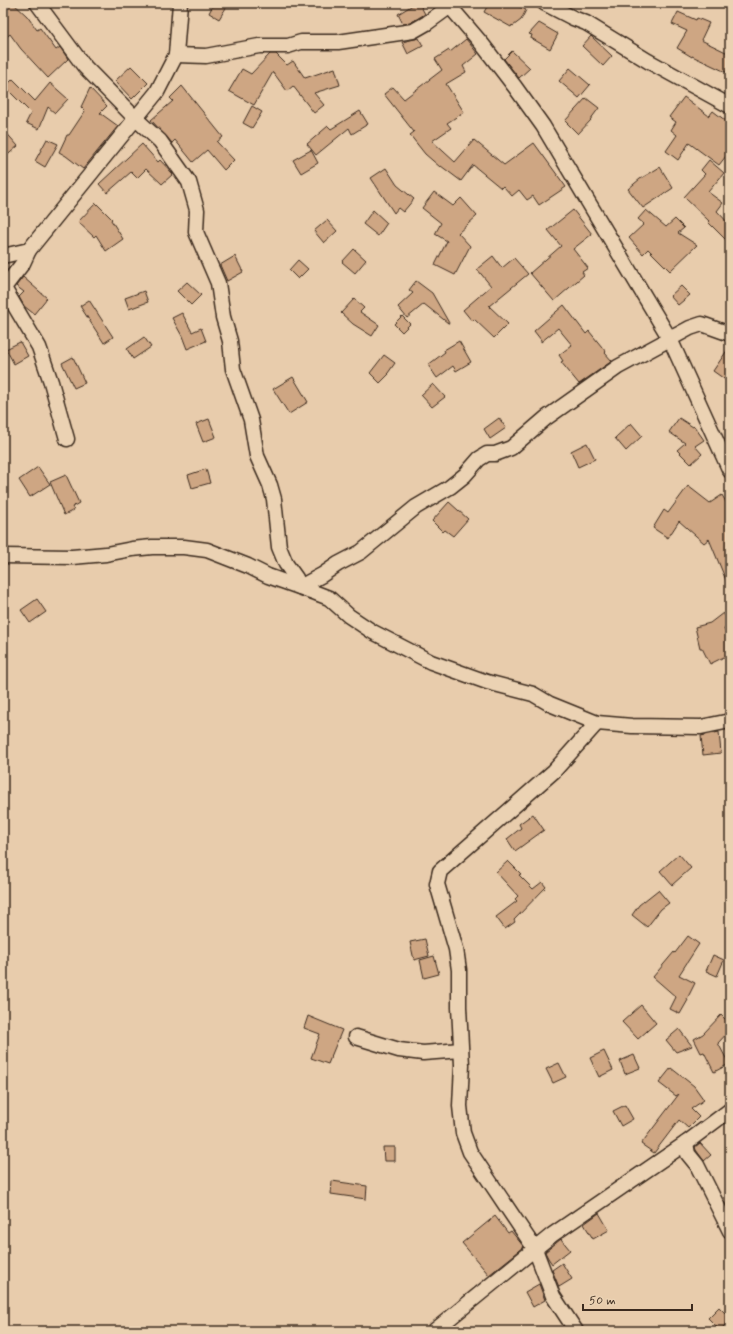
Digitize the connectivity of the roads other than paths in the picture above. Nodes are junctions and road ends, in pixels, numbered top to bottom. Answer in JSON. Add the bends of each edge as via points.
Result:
{"nodes":[{"id":1,"x":37,"y":3,"type":"edge"},
{"id":2,"x":180,"y":3,"type":"edge"},
{"id":3,"x":544,"y":3,"type":"edge"},
{"id":4,"x":562,"y":3,"type":"edge"},
{"id":5,"x":448,"y":5,"type":"edge"},
{"id":6,"x":573,"y":18,"type":"junction"},
{"id":7,"x":176,"y":55,"type":"junction"},
{"id":8,"x":730,"y":106,"type":"edge"},
{"id":9,"x":136,"y":119,"type":"junction"},
{"id":10,"x":29,"y":250,"type":"junction"},
{"id":11,"x":3,"y":256,"type":"edge"},
{"id":12,"x":4,"y":289,"type":"edge"},
{"id":13,"x":730,"y":334,"type":"edge"},
{"id":14,"x":670,"y":339,"type":"junction"},
{"id":15,"x":67,"y":439,"type":"dead end"},
{"id":16,"x":730,"y":471,"type":"edge"},
{"id":17,"x":3,"y":556,"type":"edge"},
{"id":18,"x":300,"y":587,"type":"junction"},
{"id":19,"x":730,"y":721,"type":"edge"},
{"id":20,"x":597,"y":722,"type":"junction"},
{"id":21,"x":356,"y":1037,"type":"dead end"},
{"id":22,"x":461,"y":1050,"type":"junction"},
{"id":23,"x":730,"y":1110,"type":"edge"},
{"id":24,"x":686,"y":1143,"type":"junction"},
{"id":25,"x":730,"y":1231,"type":"edge"},
{"id":26,"x":535,"y":1249,"type":"junction"},
{"id":27,"x":434,"y":1331,"type":"edge"},
{"id":28,"x":576,"y":1331,"type":"edge"}],
"edges":[{"from":1,"to":9,"type":"street","via":[[84,66]]},
{"from":2,"to":7,"type":"street"},
{"from":3,"to":6,"type":"street"},
{"from":4,"to":6,"type":"street"},
{"from":5,"to":7,"type":"street","via":[[413,31],[338,42],[260,46],[206,56]]},
{"from":5,"to":14,"type":"street","via":[[516,87],[543,126]]},
{"from":6,"to":8,"type":"street","via":[[586,22],[648,61]]},
{"from":7,"to":9,"type":"street","via":[[157,92]]},
{"from":9,"to":10,"type":"street"},
{"from":9,"to":18,"type":"street","via":[[160,141],[189,182],[197,210],[196,232],[218,282],[234,369],[251,420],[257,456],[272,492],[279,547]]},
{"from":10,"to":11,"type":"street"},
{"from":10,"to":12,"type":"street","via":[[23,264]]},
{"from":12,"to":15,"type":"street","via":[[39,347]]},
{"from":13,"to":14,"type":"street","via":[[702,324]]},
{"from":14,"to":16,"type":"street"},
{"from":14,"to":18,"type":"street","via":[[618,367],[577,395],[511,448],[487,454],[479,459],[450,487],[416,507],[361,552]]},
{"from":17,"to":18,"type":"street","via":[[72,557],[132,549],[184,547],[207,550]]},
{"from":18,"to":20,"type":"street","via":[[330,598],[361,625],[430,662],[487,682],[533,694],[550,704]]},
{"from":19,"to":20,"type":"street","via":[[702,727],[632,726]]},
{"from":20,"to":22,"type":"street","via":[[554,771],[440,871],[438,884],[456,949],[459,970]]},
{"from":21,"to":22,"type":"street","via":[[399,1050],[423,1053]]},
{"from":22,"to":26,"type":"street","via":[[460,1106],[463,1133],[470,1152]]},
{"from":23,"to":24,"type":"street"},
{"from":24,"to":25,"type":"street","via":[[688,1154],[697,1165]]},
{"from":24,"to":26,"type":"street"},
{"from":26,"to":27,"type":"street"},
{"from":26,"to":28,"type":"street","via":[[553,1296]]}]}
